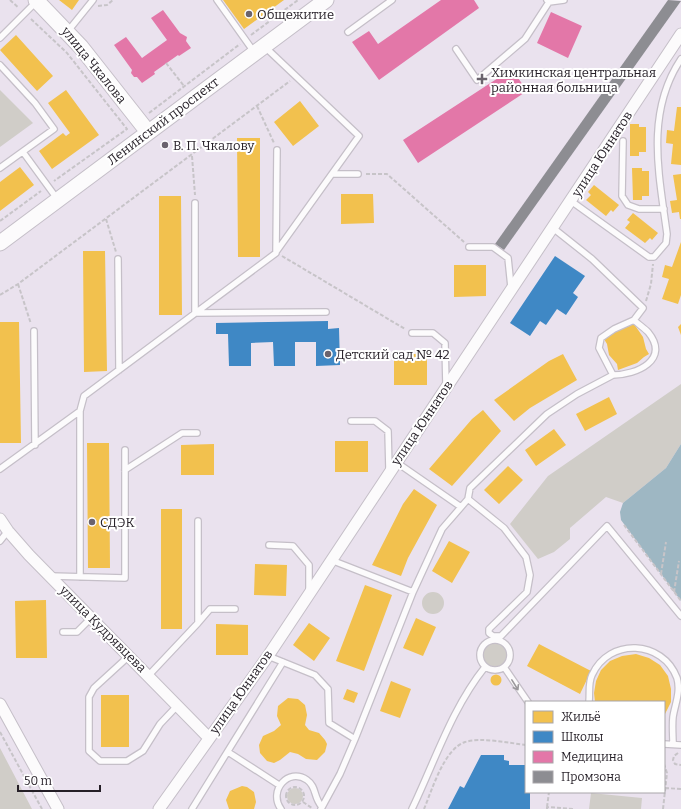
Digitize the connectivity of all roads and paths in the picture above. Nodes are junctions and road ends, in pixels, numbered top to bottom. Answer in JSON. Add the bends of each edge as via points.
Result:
{"nodes":[{"id":1,"x":10,"y":0,"type":"edge"},
{"id":2,"x":37,"y":0,"type":"edge"},
{"id":3,"x":93,"y":0,"type":"edge"},
{"id":4,"x":217,"y":0,"type":"edge"},
{"id":5,"x":298,"y":0,"type":"edge"},
{"id":6,"x":326,"y":0,"type":"edge"},
{"id":7,"x":392,"y":0,"type":"edge"},
{"id":8,"x":564,"y":0,"type":"edge"},
{"id":9,"x":548,"y":1,"type":"edge"},
{"id":10,"x":25,"y":14,"type":"junction"},
{"id":11,"x":68,"y":31,"type":"junction"},
{"id":12,"x":348,"y":32,"type":"dead end"},
{"id":13,"x":681,"y":34,"type":"edge"},
{"id":14,"x":0,"y":38,"type":"edge"},
{"id":15,"x":245,"y":39,"type":"junction"},
{"id":16,"x":456,"y":49,"type":"dead end"},
{"id":17,"x":260,"y":50,"type":"junction"},
{"id":18,"x":681,"y":59,"type":"edge"},
{"id":19,"x":166,"y":63,"type":"dead end"},
{"id":20,"x":0,"y":65,"type":"edge"},
{"id":21,"x":297,"y":77,"type":"junction"},
{"id":22,"x":184,"y":86,"type":"junction"},
{"id":23,"x":257,"y":106,"type":"junction"},
{"id":24,"x":144,"y":126,"type":"junction"},
{"id":25,"x":623,"y":141,"type":"dead end"},
{"id":26,"x":277,"y":150,"type":"joint"},
{"id":27,"x":22,"y":152,"type":"junction"},
{"id":28,"x":192,"y":155,"type":"junction"},
{"id":29,"x":0,"y":168,"type":"edge"},
{"id":30,"x":332,"y":174,"type":"junction"},
{"id":31,"x":358,"y":174,"type":"joint"},
{"id":32,"x":48,"y":186,"type":"junction"},
{"id":33,"x":58,"y":200,"type":"junction"},
{"id":34,"x":571,"y":201,"type":"junction"},
{"id":35,"x":195,"y":203,"type":"joint"},
{"id":36,"x":664,"y":209,"type":"junction"},
{"id":37,"x":106,"y":219,"type":"junction"},
{"id":38,"x":0,"y":221,"type":"edge"},
{"id":39,"x":553,"y":228,"type":"junction"},
{"id":40,"x":0,"y":243,"type":"edge"},
{"id":41,"x":469,"y":247,"type":"joint"},
{"id":42,"x":276,"y":252,"type":"junction"},
{"id":43,"x":654,"y":257,"type":"junction"},
{"id":44,"x":118,"y":259,"type":"joint"},
{"id":45,"x":18,"y":284,"type":"junction"},
{"id":46,"x":512,"y":289,"type":"junction"},
{"id":47,"x":0,"y":295,"type":"edge"},
{"id":48,"x":643,"y":308,"type":"junction"},
{"id":49,"x":326,"y":312,"type":"dead end"},
{"id":50,"x":195,"y":313,"type":"junction"},
{"id":51,"x":634,"y":320,"type":"junction"},
{"id":52,"x":34,"y":331,"type":"joint"},
{"id":53,"x":412,"y":333,"type":"joint"},
{"id":54,"x":119,"y":370,"type":"junction"},
{"id":55,"x":613,"y":375,"type":"junction"},
{"id":56,"x":446,"y":387,"type":"junction"},
{"id":57,"x":80,"y":411,"type":"junction"},
{"id":58,"x":351,"y":421,"type":"dead end"},
{"id":59,"x":197,"y":433,"type":"dead end"},
{"id":60,"x":35,"y":445,"type":"junction"},
{"id":61,"x":125,"y":450,"type":"dead end"},
{"id":62,"x":396,"y":462,"type":"junction"},
{"id":63,"x":0,"y":469,"type":"edge"},
{"id":64,"x":125,"y":470,"type":"junction"},
{"id":65,"x":389,"y":472,"type":"junction"},
{"id":66,"x":468,"y":499,"type":"junction"},
{"id":67,"x":461,"y":507,"type":"junction"},
{"id":68,"x":0,"y":519,"type":"edge"},
{"id":69,"x":198,"y":521,"type":"dead end"},
{"id":70,"x":624,"y":525,"type":"dead end"},
{"id":71,"x":8,"y":531,"type":"junction"},
{"id":72,"x":0,"y":541,"type":"edge"},
{"id":73,"x":666,"y":542,"type":"dead end"},
{"id":74,"x":269,"y":546,"type":"dead end"},
{"id":75,"x":331,"y":560,"type":"junction"},
{"id":76,"x":680,"y":561,"type":"dead end"},
{"id":77,"x":661,"y":574,"type":"junction"},
{"id":78,"x":51,"y":576,"type":"junction"},
{"id":79,"x":80,"y":577,"type":"junction"},
{"id":80,"x":309,"y":592,"type":"junction"},
{"id":81,"x":412,"y":592,"type":"junction"},
{"id":82,"x":674,"y":592,"type":"junction"},
{"id":83,"x":681,"y":601,"type":"edge"},
{"id":84,"x":235,"y":609,"type":"dead end"},
{"id":85,"x":681,"y":616,"type":"edge"},
{"id":86,"x":91,"y":617,"type":"junction"},
{"id":87,"x":198,"y":623,"type":"junction"},
{"id":88,"x":63,"y":632,"type":"dead end"},
{"id":89,"x":499,"y":639,"type":"junction"},
{"id":90,"x":129,"y":655,"type":"junction"},
{"id":91,"x":268,"y":656,"type":"junction"},
{"id":92,"x":283,"y":662,"type":"junction"},
{"id":93,"x":485,"y":667,"type":"junction"},
{"id":94,"x":504,"y":667,"type":"junction"},
{"id":95,"x":149,"y":675,"type":"junction"},
{"id":96,"x":527,"y":701,"type":"edge"},
{"id":97,"x":589,"y":701,"type":"edge"},
{"id":98,"x":0,"y":704,"type":"edge"},
{"id":99,"x":178,"y":705,"type":"junction"},
{"id":100,"x":0,"y":732,"type":"edge"},
{"id":101,"x":209,"y":738,"type":"junction"},
{"id":102,"x":355,"y":739,"type":"junction"},
{"id":103,"x":665,"y":744,"type":"edge"},
{"id":104,"x":673,"y":744,"type":"junction"},
{"id":105,"x":525,"y":745,"type":"edge"},
{"id":106,"x":681,"y":745,"type":"edge"},
{"id":107,"x":228,"y":752,"type":"junction"},
{"id":108,"x":676,"y":754,"type":"dead end"},
{"id":109,"x":681,"y":765,"type":"edge"},
{"id":110,"x":665,"y":767,"type":"edge"},
{"id":111,"x":279,"y":785,"type":"junction"},
{"id":112,"x":665,"y":788,"type":"joint"},
{"id":113,"x":681,"y":789,"type":"edge"},
{"id":114,"x":549,"y":793,"type":"edge"},
{"id":115,"x":665,"y":793,"type":"edge"},
{"id":116,"x":303,"y":802,"type":"junction"},
{"id":117,"x":322,"y":808,"type":"edge"},
{"id":118,"x":547,"y":808,"type":"edge"},
{"id":119,"x":42,"y":809,"type":"edge"},
{"id":120,"x":58,"y":809,"type":"edge"},
{"id":121,"x":159,"y":809,"type":"edge"},
{"id":122,"x":192,"y":809,"type":"edge"},
{"id":123,"x":281,"y":809,"type":"edge"},
{"id":124,"x":314,"y":809,"type":"edge"},
{"id":125,"x":412,"y":809,"type":"edge"},
{"id":126,"x":424,"y":809,"type":"edge"},
{"id":127,"x":574,"y":809,"type":"edge"},
{"id":128,"x":663,"y":809,"type":"edge"}],
"edges":[{"from":1,"to":10,"type":"path"},
{"from":2,"to":10,"type":"lane"},
{"from":2,"to":11,"type":"main road","name":"улица Чкалова"},
{"from":3,"to":11,"type":"lane"},
{"from":4,"to":15,"type":"lane"},
{"from":5,"to":15,"type":"path"},
{"from":6,"to":17,"type":"main road","name":"Ленинский проспект"},
{"from":7,"to":12,"type":"lane"},
{"from":8,"to":9,"type":"lane"},
{"from":9,"to":16,"type":"lane","via":[[525,39],[477,80]]},
{"from":10,"to":14,"type":"lane"},
{"from":10,"to":32,"type":"path","via":[[67,53],[127,129]]},
{"from":11,"to":24,"type":"main road","name":"улица Чкалова"},
{"from":13,"to":34,"type":"street","name":"улица Юннатов"},
{"from":15,"to":17,"type":"lane"},
{"from":15,"to":22,"type":"path"},
{"from":17,"to":21,"type":"lane"},
{"from":17,"to":24,"type":"main road","name":"Ленинский проспект"},
{"from":18,"to":36,"type":"lane","via":[[665,90],[658,119],[657,155]]},
{"from":19,"to":22,"type":"path"},
{"from":20,"to":27,"type":"lane","via":[[35,103],[54,129]]},
{"from":21,"to":23,"type":"path"},
{"from":21,"to":30,"type":"lane","via":[[359,136]]},
{"from":22,"to":24,"type":"path"},
{"from":23,"to":26,"type":"path"},
{"from":23,"to":28,"type":"path"},
{"from":24,"to":33,"type":"main road","name":"Ленинский проспект"},
{"from":25,"to":36,"type":"lane","via":[[622,196],[628,205],[639,209]]},
{"from":26,"to":42,"type":"lane"},
{"from":27,"to":29,"type":"lane"},
{"from":27,"to":32,"type":"lane"},
{"from":28,"to":35,"type":"path"},
{"from":28,"to":37,"type":"path"},
{"from":30,"to":31,"type":"lane"},
{"from":30,"to":42,"type":"lane"},
{"from":31,"to":41,"type":"path","via":[[387,174]]},
{"from":32,"to":33,"type":"lane"},
{"from":32,"to":38,"type":"path"},
{"from":33,"to":40,"type":"main road","name":"Ленинский проспект"},
{"from":34,"to":39,"type":"street","name":"улица Юннатов"},
{"from":34,"to":43,"type":"lane","via":[[649,258]]},
{"from":35,"to":50,"type":"lane"},
{"from":36,"to":43,"type":"lane","via":[[666,243]]},
{"from":37,"to":44,"type":"path"},
{"from":37,"to":45,"type":"path"},
{"from":39,"to":46,"type":"street","name":"улица Юннатов"},
{"from":39,"to":48,"type":"lane"},
{"from":41,"to":46,"type":"lane","via":[[493,247],[508,258]]},
{"from":42,"to":50,"type":"lane"},
{"from":42,"to":53,"type":"path"},
{"from":43,"to":48,"type":"path","via":[[652,284]]},
{"from":44,"to":54,"type":"lane"},
{"from":45,"to":47,"type":"path"},
{"from":45,"to":52,"type":"path"},
{"from":46,"to":56,"type":"street","name":"улица Юннатов"},
{"from":48,"to":51,"type":"lane"},
{"from":49,"to":50,"type":"lane"},
{"from":50,"to":54,"type":"lane"},
{"from":51,"to":55,"type":"lane","via":[[601,338],[599,348]]},
{"from":51,"to":55,"type":"lane","via":[[648,333],[655,346],[654,356],[648,365],[636,372]]},
{"from":52,"to":60,"type":"lane"},
{"from":53,"to":56,"type":"lane","via":[[433,333],[445,343]]},
{"from":54,"to":57,"type":"lane","via":[[84,396]]},
{"from":55,"to":66,"type":"lane","via":[[547,414],[470,488]]},
{"from":56,"to":62,"type":"street","name":"улица Юннатов"},
{"from":57,"to":60,"type":"lane"},
{"from":57,"to":79,"type":"lane"},
{"from":58,"to":65,"type":"lane","via":[[375,421],[388,431]]},
{"from":59,"to":64,"type":"lane","via":[[182,433]]},
{"from":60,"to":63,"type":"lane"},
{"from":61,"to":64,"type":"lane"},
{"from":62,"to":65,"type":"street","name":"улица Юннатов"},
{"from":62,"to":67,"type":"lane"},
{"from":64,"to":79,"type":"lane","via":[[125,578]]},
{"from":65,"to":75,"type":"street","name":"улица Юннатов"},
{"from":66,"to":67,"type":"lane"},
{"from":66,"to":89,"type":"lane","via":[[504,528],[526,557],[529,569],[527,592],[489,629],[489,633]]},
{"from":67,"to":81,"type":"lane","via":[[442,529]]},
{"from":68,"to":71,"type":"street","name":"улица Кудрявцева"},
{"from":69,"to":87,"type":"lane"},
{"from":70,"to":77,"type":"path"},
{"from":71,"to":72,"type":"lane"},
{"from":71,"to":78,"type":"street","name":"улица Кудрявцева"},
{"from":73,"to":77,"type":"path"},
{"from":74,"to":80,"type":"lane","via":[[293,546],[309,564]]},
{"from":75,"to":80,"type":"street","name":"улица Юннатов"},
{"from":75,"to":81,"type":"lane"},
{"from":76,"to":82,"type":"path"},
{"from":77,"to":82,"type":"path"},
{"from":78,"to":79,"type":"lane"},
{"from":78,"to":86,"type":"street","name":"улица Кудрявцева"},
{"from":80,"to":91,"type":"street","name":"улица Юннатов"},
{"from":81,"to":102,"type":"lane"},
{"from":82,"to":83,"type":"path"},
{"from":84,"to":87,"type":"lane","via":[[210,609]]},
{"from":85,"to":89,"type":"lane","via":[[607,526]]},
{"from":86,"to":88,"type":"lane","via":[[77,632]]},
{"from":86,"to":90,"type":"street","name":"улица Кудрявцева"},
{"from":87,"to":95,"type":"lane"},
{"from":89,"to":93,"type":"lane","via":[[483,645],[480,657]]},
{"from":89,"to":94,"type":"lane","via":[[505,643],[511,654]]},
{"from":90,"to":95,"type":"street","name":"улица Кудрявцева"},
{"from":90,"to":99,"type":"lane","via":[[94,688],[89,697],[89,752],[100,761],[127,761],[143,751],[160,724]]},
{"from":91,"to":92,"type":"lane"},
{"from":91,"to":101,"type":"street","name":"улица Юннатов"},
{"from":92,"to":102,"type":"lane","via":[[315,675],[328,689],[329,723]]},
{"from":92,"to":107,"type":"lane"},
{"from":93,"to":94,"type":"lane","via":[[496,671]]},
{"from":93,"to":125,"type":"lane","via":[[471,685]]},
{"from":94,"to":96,"type":"lane","one_way":true},
{"from":95,"to":99,"type":"street","name":"улица Кудрявцева"},
{"from":97,"to":104,"type":"lane","via":[[592,675],[601,661],[616,650],[635,647],[654,651],[669,663],[678,679],[679,694],[673,716]]},
{"from":98,"to":120,"type":"street"},
{"from":99,"to":101,"type":"street","name":"улица Кудрявцева"},
{"from":100,"to":119,"type":"path"},
{"from":101,"to":121,"type":"street","name":"улица Юннатов"},
{"from":102,"to":117,"type":"lane"},
{"from":103,"to":104,"type":"lane"},
{"from":104,"to":106,"type":"lane"},
{"from":105,"to":126,"type":"path","via":[[464,742],[453,749],[444,763]]},
{"from":107,"to":111,"type":"lane"},
{"from":107,"to":122,"type":"lane"},
{"from":108,"to":109,"type":"path","via":[[673,762]]},
{"from":110,"to":112,"type":"path"},
{"from":111,"to":117,"type":"lane","via":[[293,777],[304,779],[312,786],[316,800]]},
{"from":111,"to":123,"type":"lane","via":[[276,799]]},
{"from":112,"to":113,"type":"path"},
{"from":114,"to":118,"type":"path"},
{"from":115,"to":128,"type":"path"},
{"from":116,"to":116,"type":"path","via":[[291,804],[287,800],[287,792],[294,788],[301,789]]},
{"from":116,"to":124,"type":"path"},
{"from":118,"to":127,"type":"path"}]}
